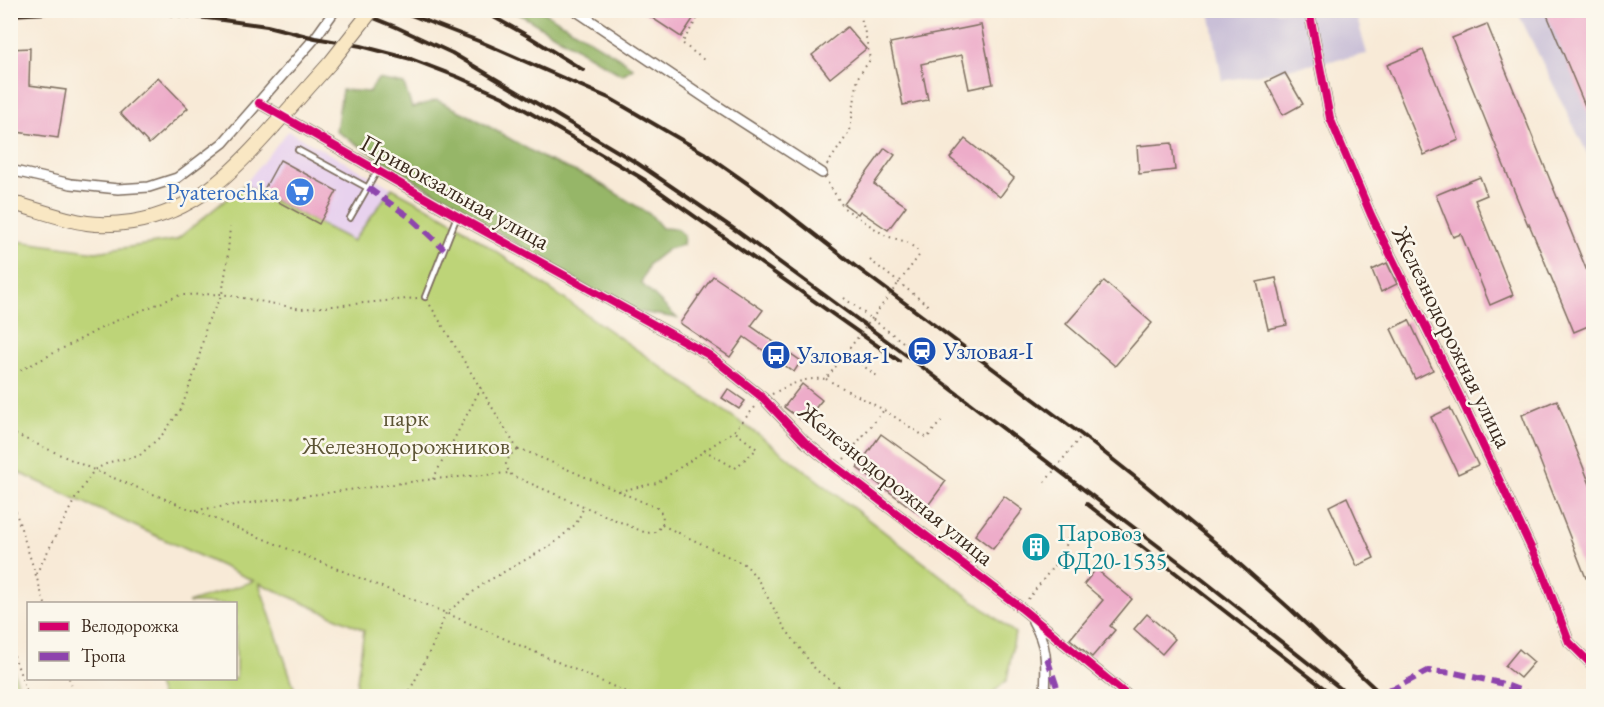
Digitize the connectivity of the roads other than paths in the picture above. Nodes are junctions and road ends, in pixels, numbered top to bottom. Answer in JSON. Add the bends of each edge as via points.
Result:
{"nodes":[{"id":1,"x":335,"y":10,"type":"edge"},
{"id":2,"x":372,"y":10,"type":"edge"},
{"id":3,"x":575,"y":10,"type":"edge"},
{"id":4,"x":1309,"y":10,"type":"edge"},
{"id":5,"x":259,"y":102,"type":"junction"},
{"id":6,"x":298,"y":150,"type":"dead end"},
{"id":7,"x":10,"y":170,"type":"edge"},
{"id":8,"x":378,"y":170,"type":"junction"},
{"id":9,"x":822,"y":173,"type":"road end"},
{"id":10,"x":368,"y":188,"type":"junction"},
{"id":11,"x":10,"y":204,"type":"edge"},
{"id":12,"x":457,"y":216,"type":"junction"},
{"id":13,"x":350,"y":218,"type":"dead end"},
{"id":14,"x":425,"y":297,"type":"road end"},
{"id":15,"x":633,"y":314,"type":"joint"},
{"id":16,"x":1031,"y":616,"type":"junction"},
{"id":17,"x":1593,"y":667,"type":"edge"},
{"id":18,"x":1046,"y":696,"type":"edge"},
{"id":19,"x":1128,"y":696,"type":"edge"}],
"edges":[{"from":1,"to":5,"type":"street"},
{"from":2,"to":11,"type":"main road","bridge":true,"via":[[332,62],[273,127],[221,181],[185,205],[145,220],[117,224],[87,223]]},
{"from":3,"to":9,"type":"street"},
{"from":4,"to":17,"type":"street","name":"Железнодорожная улица","via":[[1330,118],[1371,215],[1542,571],[1569,642]]},
{"from":5,"to":7,"type":"street","via":[[222,143],[177,178],[149,187],[118,189],[71,184]]},
{"from":5,"to":8,"type":"street","name":"Привокзальная улица"},
{"from":6,"to":10,"type":"lane"},
{"from":8,"to":10,"type":"lane"},
{"from":8,"to":12,"type":"street","name":"Привокзальная улица"},
{"from":10,"to":13,"type":"lane"},
{"from":12,"to":14,"type":"lane"},
{"from":12,"to":15,"type":"street","name":"Привокзальная улица"},
{"from":15,"to":16,"type":"street","name":"Железнодорожная улица","via":[[709,355],[763,398],[805,442],[837,468]]},
{"from":16,"to":18,"type":"street","via":[[1047,658]]},
{"from":16,"to":19,"type":"street","name":"Железнодорожная улица"}]}
